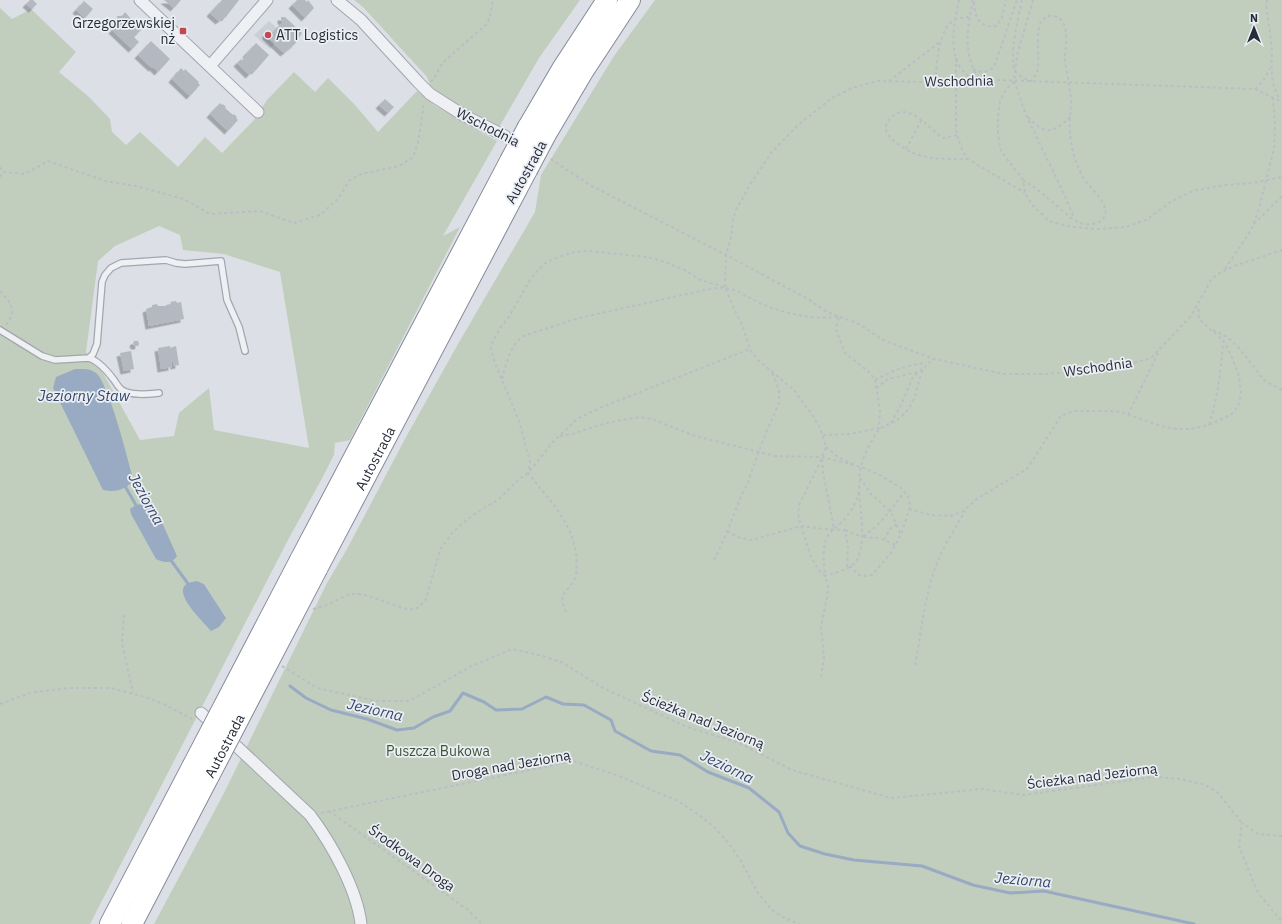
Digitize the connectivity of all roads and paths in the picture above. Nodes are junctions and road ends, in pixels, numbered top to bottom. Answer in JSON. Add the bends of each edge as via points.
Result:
{"nodes":[{"id":1,"x":140,"y":0,"type":"edge"},
{"id":2,"x":267,"y":0,"type":"edge"},
{"id":3,"x":337,"y":0,"type":"edge"},
{"id":4,"x":493,"y":0,"type":"edge"},
{"id":5,"x":607,"y":0,"type":"edge"},
{"id":6,"x":630,"y":0,"type":"edge"},
{"id":7,"x":959,"y":0,"type":"edge"},
{"id":8,"x":1006,"y":0,"type":"edge"},
{"id":9,"x":1016,"y":0,"type":"edge"},
{"id":10,"x":1022,"y":0,"type":"edge"},
{"id":11,"x":1034,"y":0,"type":"edge"},
{"id":12,"x":1267,"y":0,"type":"edge"},
{"id":13,"x":969,"y":17,"type":"junction"},
{"id":14,"x":956,"y":19,"type":"junction"},
{"id":15,"x":942,"y":40,"type":"junction"},
{"id":16,"x":956,"y":58,"type":"junction"},
{"id":17,"x":1271,"y":65,"type":"junction"},
{"id":18,"x":210,"y":66,"type":"junction"},
{"id":19,"x":973,"y":69,"type":"junction"},
{"id":20,"x":1015,"y":71,"type":"junction"},
{"id":21,"x":971,"y":79,"type":"junction"},
{"id":22,"x":956,"y":80,"type":"junction"},
{"id":23,"x":979,"y":80,"type":"junction"},
{"id":24,"x":888,"y":81,"type":"junction"},
{"id":25,"x":935,"y":81,"type":"junction"},
{"id":26,"x":1014,"y":81,"type":"junction"},
{"id":27,"x":1031,"y":81,"type":"junction"},
{"id":28,"x":1070,"y":83,"type":"junction"},
{"id":29,"x":429,"y":84,"type":"dead end"},
{"id":30,"x":1255,"y":89,"type":"junction"},
{"id":31,"x":1273,"y":98,"type":"junction"},
{"id":32,"x":424,"y":99,"type":"dead end"},
{"id":33,"x":1281,"y":101,"type":"edge"},
{"id":34,"x":258,"y":112,"type":"dead end"},
{"id":35,"x":1026,"y":115,"type":"junction"},
{"id":36,"x":1070,"y":116,"type":"junction"},
{"id":37,"x":922,"y":119,"type":"junction"},
{"id":38,"x":957,"y":135,"type":"junction"},
{"id":39,"x":505,"y":136,"type":"dead end"},
{"id":40,"x":539,"y":140,"type":"junction"},
{"id":41,"x":906,"y":149,"type":"junction"},
{"id":42,"x":968,"y":159,"type":"junction"},
{"id":43,"x":518,"y":165,"type":"junction"},
{"id":44,"x":0,"y":167,"type":"edge"},
{"id":45,"x":3,"y":172,"type":"junction"},
{"id":46,"x":0,"y":177,"type":"edge"},
{"id":47,"x":1282,"y":177,"type":"edge"},
{"id":48,"x":1023,"y":180,"type":"junction"},
{"id":49,"x":1267,"y":180,"type":"junction"},
{"id":50,"x":1025,"y":193,"type":"junction"},
{"id":51,"x":1282,"y":196,"type":"edge"},
{"id":52,"x":1074,"y":219,"type":"junction"},
{"id":53,"x":1253,"y":224,"type":"junction"},
{"id":54,"x":1282,"y":250,"type":"edge"},
{"id":55,"x":726,"y":255,"type":"junction"},
{"id":56,"x":1224,"y":270,"type":"junction"},
{"id":57,"x":725,"y":287,"type":"junction"},
{"id":58,"x":0,"y":291,"type":"edge"},
{"id":59,"x":1197,"y":305,"type":"junction"},
{"id":60,"x":839,"y":316,"type":"junction"},
{"id":61,"x":1,"y":330,"type":"edge"},
{"id":62,"x":1212,"y":330,"type":"junction"},
{"id":63,"x":1223,"y":340,"type":"junction"},
{"id":64,"x":1160,"y":348,"type":"junction"},
{"id":65,"x":750,"y":349,"type":"junction"},
{"id":66,"x":245,"y":351,"type":"dead end"},
{"id":67,"x":408,"y":355,"type":"junction"},
{"id":68,"x":429,"y":356,"type":"junction"},
{"id":69,"x":89,"y":358,"type":"junction"},
{"id":70,"x":934,"y":359,"type":"junction"},
{"id":71,"x":928,"y":363,"type":"junction"},
{"id":72,"x":923,"y":368,"type":"junction"},
{"id":73,"x":770,"y":369,"type":"junction"},
{"id":74,"x":917,"y":372,"type":"junction"},
{"id":75,"x":886,"y":374,"type":"junction"},
{"id":76,"x":888,"y":379,"type":"junction"},
{"id":77,"x":502,"y":380,"type":"junction"},
{"id":78,"x":875,"y":380,"type":"junction"},
{"id":79,"x":876,"y":388,"type":"junction"},
{"id":80,"x":1282,"y":390,"type":"edge"},
{"id":81,"x":403,"y":391,"type":"dead end"},
{"id":82,"x":159,"y":393,"type":"dead end"},
{"id":83,"x":394,"y":395,"type":"dead end"},
{"id":84,"x":1128,"y":415,"type":"junction"},
{"id":85,"x":890,"y":424,"type":"junction"},
{"id":86,"x":1209,"y":425,"type":"junction"},
{"id":87,"x":377,"y":427,"type":"dead end"},
{"id":88,"x":879,"y":428,"type":"junction"},
{"id":89,"x":384,"y":429,"type":"dead end"},
{"id":90,"x":822,"y":435,"type":"junction"},
{"id":91,"x":558,"y":436,"type":"junction"},
{"id":92,"x":826,"y":447,"type":"junction"},
{"id":93,"x":759,"y":452,"type":"junction"},
{"id":94,"x":354,"y":456,"type":"junction"},
{"id":95,"x":822,"y":457,"type":"junction"},
{"id":96,"x":373,"y":463,"type":"junction"},
{"id":97,"x":861,"y":467,"type":"junction"},
{"id":98,"x":528,"y":473,"type":"junction"},
{"id":99,"x":860,"y":477,"type":"junction"},
{"id":100,"x":859,"y":490,"type":"junction"},
{"id":101,"x":904,"y":492,"type":"junction"},
{"id":102,"x":967,"y":508,"type":"junction"},
{"id":103,"x":909,"y":509,"type":"junction"},
{"id":104,"x":891,"y":512,"type":"junction"},
{"id":105,"x":897,"y":524,"type":"junction"},
{"id":106,"x":801,"y":526,"type":"junction"},
{"id":107,"x":834,"y":529,"type":"junction"},
{"id":108,"x":845,"y":530,"type":"junction"},
{"id":109,"x":727,"y":531,"type":"junction"},
{"id":110,"x":901,"y":535,"type":"junction"},
{"id":111,"x":862,"y":537,"type":"junction"},
{"id":112,"x":884,"y":540,"type":"junction"},
{"id":113,"x":895,"y":545,"type":"junction"},
{"id":114,"x":714,"y":560,"type":"dead end"},
{"id":115,"x":309,"y":565,"type":"junction"},
{"id":116,"x":849,"y":567,"type":"junction"},
{"id":117,"x":825,"y":576,"type":"junction"},
{"id":118,"x":311,"y":610,"type":"dead end"},
{"id":119,"x":566,"y":612,"type":"dead end"},
{"id":120,"x":124,"y":615,"type":"dead end"},
{"id":121,"x":915,"y":665,"type":"dead end"},
{"id":122,"x":281,"y":666,"type":"dead end"},
{"id":123,"x":821,"y":677,"type":"dead end"},
{"id":124,"x":133,"y":693,"type":"junction"},
{"id":125,"x":0,"y":704,"type":"edge"},
{"id":126,"x":198,"y":717,"type":"joint"},
{"id":127,"x":201,"y":771,"type":"junction"},
{"id":128,"x":329,"y":811,"type":"junction"},
{"id":129,"x":310,"y":815,"type":"junction"},
{"id":130,"x":1242,"y":823,"type":"junction"},
{"id":131,"x":1282,"y":836,"type":"edge"},
{"id":132,"x":1282,"y":922,"type":"edge"},
{"id":133,"x":110,"y":924,"type":"edge"},
{"id":134,"x":132,"y":924,"type":"edge"},
{"id":135,"x":360,"y":924,"type":"edge"},
{"id":136,"x":482,"y":924,"type":"edge"},
{"id":137,"x":800,"y":924,"type":"edge"}],
"edges":[{"from":1,"to":18,"type":"street"},
{"from":2,"to":18,"type":"street"},
{"from":3,"to":39,"type":"street","name":"Wschodnia","via":[[361,20],[430,94],[463,115]]},
{"from":4,"to":29,"type":"path","via":[[487,24],[442,63]]},
{"from":5,"to":40,"type":"highway","name":"Autostrada","via":[[562,69]]},
{"from":6,"to":40,"type":"highway","name":"Autostrada"},
{"from":7,"to":14,"type":"path"},
{"from":8,"to":13,"type":"path","via":[[997,26],[984,25],[980,21],[975,14],[973,0]]},
{"from":9,"to":19,"type":"path","via":[[994,67],[986,72]]},
{"from":10,"to":20,"type":"path","via":[[1013,61]]},
{"from":11,"to":20,"type":"path","via":[[1017,55]]},
{"from":12,"to":17,"type":"path","via":[[1272,44]]},
{"from":13,"to":14,"type":"path"},
{"from":13,"to":19,"type":"path","via":[[968,43]]},
{"from":14,"to":15,"type":"path","via":[[949,24]]},
{"from":14,"to":16,"type":"path","via":[[953,38]]},
{"from":15,"to":24,"type":"path"},
{"from":15,"to":25,"type":"path"},
{"from":16,"to":21,"type":"path","via":[[960,68]]},
{"from":16,"to":22,"type":"path"},
{"from":17,"to":30,"type":"path","via":[[1263,81]]},
{"from":17,"to":33,"type":"path","via":[[1274,88]]},
{"from":18,"to":34,"type":"street"},
{"from":19,"to":23,"type":"path"},
{"from":20,"to":26,"type":"path"},
{"from":20,"to":27,"type":"path"},
{"from":21,"to":22,"type":"path","name":"Wschodnia"},
{"from":21,"to":23,"type":"path","name":"Wschodnia"},
{"from":22,"to":25,"type":"path","name":"Wschodnia"},
{"from":22,"to":38,"type":"path"},
{"from":23,"to":26,"type":"path","name":"Wschodnia"},
{"from":24,"to":25,"type":"path","name":"Wschodnia"},
{"from":24,"to":55,"type":"path","name":"Wschodnia","via":[[877,81],[852,88],[832,98],[799,124],[771,153],[750,183],[736,210]]},
{"from":26,"to":27,"type":"path","name":"Wschodnia"},
{"from":26,"to":35,"type":"path"},
{"from":26,"to":48,"type":"path","via":[[1000,101],[998,135],[1002,151]]},
{"from":27,"to":28,"type":"path","name":"Wschodnia"},
{"from":27,"to":28,"type":"path","via":[[1038,71],[1040,25],[1042,20],[1054,16],[1060,20],[1066,32],[1065,59]]},
{"from":28,"to":30,"type":"path","name":"Wschodnia"},
{"from":28,"to":36,"type":"path"},
{"from":30,"to":31,"type":"path","name":"Wschodnia"},
{"from":31,"to":33,"type":"path","name":"Wschodnia"},
{"from":31,"to":49,"type":"path","via":[[1274,149]]},
{"from":32,"to":45,"type":"path","via":[[418,143],[413,157],[399,166],[361,174],[349,181],[338,200],[320,215],[294,223],[260,211],[210,214],[184,200],[136,186],[105,181],[48,161],[25,174]]},
{"from":35,"to":36,"type":"path","via":[[1036,126],[1046,130],[1060,126]]},
{"from":35,"to":52,"type":"path"},
{"from":36,"to":52,"type":"path","via":[[1070,133],[1078,168],[1104,204],[1105,210],[1100,221],[1093,224],[1084,224]]},
{"from":37,"to":38,"type":"path","via":[[943,138]]},
{"from":37,"to":41,"type":"path"},
{"from":37,"to":41,"type":"path","via":[[902,112],[894,114],[888,120],[886,132]]},
{"from":38,"to":42,"type":"path","via":[[960,147]]},
{"from":40,"to":43,"type":"highway","name":"Autostrada","bridge":true},
{"from":40,"to":55,"type":"path","name":"Wschodnia","via":[[590,186]]},
{"from":41,"to":42,"type":"path","via":[[912,153],[939,159]]},
{"from":42,"to":50,"type":"path"},
{"from":43,"to":67,"type":"highway","name":"Autostrada"},
{"from":43,"to":68,"type":"highway","name":"Autostrada"},
{"from":44,"to":45,"type":"path"},
{"from":45,"to":46,"type":"path"},
{"from":47,"to":49,"type":"path"},
{"from":48,"to":50,"type":"path"},
{"from":48,"to":52,"type":"path"},
{"from":49,"to":50,"type":"path","via":[[1193,191],[1172,201],[1146,220],[1126,227],[1098,229],[1072,227],[1049,221],[1033,206]]},
{"from":49,"to":53,"type":"path"},
{"from":51,"to":53,"type":"path"},
{"from":53,"to":56,"type":"path"},
{"from":54,"to":56,"type":"path","name":"Wschodnia"},
{"from":55,"to":57,"type":"path"},
{"from":55,"to":60,"type":"path","name":"Wschodnia","via":[[827,312]]},
{"from":56,"to":59,"type":"path","name":"Wschodnia","via":[[1211,280]]},
{"from":57,"to":60,"type":"path","via":[[741,292],[761,304],[792,313],[830,319]]},
{"from":57,"to":65,"type":"path"},
{"from":57,"to":77,"type":"path","via":[[579,318],[523,336],[509,352]]},
{"from":57,"to":77,"type":"path","via":[[700,280],[685,270],[647,257],[589,251],[575,252],[547,262],[530,280],[493,341],[491,349]]},
{"from":58,"to":61,"type":"path","via":[[13,309],[11,318]]},
{"from":59,"to":62,"type":"path","via":[[1199,318]]},
{"from":59,"to":64,"type":"path","name":"Wschodnia","via":[[1184,324]]},
{"from":60,"to":70,"type":"path","name":"Wschodnia","via":[[858,324],[883,340]]},
{"from":60,"to":78,"type":"path","via":[[836,329],[845,353]]},
{"from":61,"to":69,"type":"lane","via":[[42,356],[55,360]]},
{"from":62,"to":63,"type":"path"},
{"from":62,"to":80,"type":"path","via":[[1227,337],[1265,381]]},
{"from":63,"to":86,"type":"path","via":[[1219,387]]},
{"from":63,"to":86,"type":"path","via":[[1231,355],[1241,392],[1236,410]]},
{"from":64,"to":70,"type":"path","name":"Wschodnia","via":[[1151,358],[1129,364],[1045,374],[1004,374]]},
{"from":64,"to":84,"type":"path"},
{"from":65,"to":73,"type":"path","via":[[758,360]]},
{"from":65,"to":91,"type":"path","via":[[602,407],[577,419]]},
{"from":66,"to":69,"type":"lane","via":[[239,327],[227,300],[221,261],[185,264],[166,260],[121,263],[105,275],[102,282],[97,344]]},
{"from":67,"to":83,"type":"lane"},
{"from":67,"to":94,"type":"highway","name":"Autostrada"},
{"from":68,"to":81,"type":"lane"},
{"from":68,"to":96,"type":"highway","name":"Autostrada"},
{"from":69,"to":82,"type":"lane","via":[[95,360],[121,390],[145,394]]},
{"from":70,"to":71,"type":"path"},
{"from":71,"to":72,"type":"path"},
{"from":71,"to":75,"type":"path","via":[[912,364]]},
{"from":72,"to":74,"type":"path"},
{"from":72,"to":85,"type":"path","via":[[913,401],[906,413]]},
{"from":73,"to":90,"type":"path","via":[[794,390],[813,416]]},
{"from":73,"to":93,"type":"path","via":[[779,390],[779,403]]},
{"from":74,"to":76,"type":"path"},
{"from":74,"to":85,"type":"path"},
{"from":75,"to":76,"type":"path"},
{"from":75,"to":78,"type":"path"},
{"from":76,"to":79,"type":"path"},
{"from":77,"to":98,"type":"path","via":[[519,421],[530,462]]},
{"from":78,"to":79,"type":"path"},
{"from":79,"to":88,"type":"path","via":[[880,410]]},
{"from":84,"to":86,"type":"path","via":[[1176,429]]},
{"from":84,"to":102,"type":"path","via":[[1112,410],[1073,410],[1060,416],[1027,469],[1008,478]]},
{"from":85,"to":88,"type":"path"},
{"from":87,"to":94,"type":"lane"},
{"from":88,"to":90,"type":"path","via":[[850,434]]},
{"from":88,"to":97,"type":"path"},
{"from":89,"to":96,"type":"lane"},
{"from":90,"to":92,"type":"path"},
{"from":91,"to":93,"type":"path","via":[[640,417],[652,419],[692,435]]},
{"from":91,"to":98,"type":"path"},
{"from":92,"to":95,"type":"path"},
{"from":92,"to":97,"type":"path","via":[[838,457]]},
{"from":93,"to":95,"type":"path","via":[[776,456]]},
{"from":93,"to":109,"type":"path"},
{"from":94,"to":115,"type":"highway","name":"Autostrada"},
{"from":95,"to":97,"type":"path"},
{"from":95,"to":106,"type":"path","via":[[799,505]]},
{"from":95,"to":107,"type":"path"},
{"from":96,"to":115,"type":"highway","name":"Autostrada"},
{"from":97,"to":99,"type":"path"},
{"from":97,"to":101,"type":"path","via":[[888,479]]},
{"from":98,"to":118,"type":"path","via":[[499,499],[476,513],[452,533],[440,550],[426,599],[420,605],[413,609],[406,608],[376,598],[352,594]]},
{"from":98,"to":119,"type":"path","via":[[570,529],[576,557],[576,574],[562,597]]},
{"from":99,"to":100,"type":"path"},
{"from":99,"to":104,"type":"path","via":[[871,494]]},
{"from":100,"to":107,"type":"path","via":[[849,515]]},
{"from":100,"to":111,"type":"path"},
{"from":101,"to":103,"type":"path","via":[[909,498]]},
{"from":101,"to":104,"type":"path"},
{"from":102,"to":103,"type":"path","via":[[950,516],[931,515]]},
{"from":102,"to":121,"type":"path","via":[[945,545],[934,571],[923,614]]},
{"from":103,"to":110,"type":"path"},
{"from":104,"to":105,"type":"path"},
{"from":104,"to":111,"type":"path"},
{"from":105,"to":110,"type":"path"},
{"from":105,"to":112,"type":"path","via":[[890,529]]},
{"from":106,"to":107,"type":"path"},
{"from":106,"to":109,"type":"path","via":[[752,540],[740,538]]},
{"from":106,"to":117,"type":"path","via":[[811,557]]},
{"from":107,"to":108,"type":"path"},
{"from":107,"to":117,"type":"path","via":[[828,534],[825,542]]},
{"from":108,"to":111,"type":"path"},
{"from":108,"to":116,"type":"path"},
{"from":109,"to":114,"type":"path"},
{"from":110,"to":113,"type":"path"},
{"from":111,"to":112,"type":"path"},
{"from":111,"to":116,"type":"path","via":[[858,558]]},
{"from":112,"to":113,"type":"path"},
{"from":113,"to":116,"type":"path","via":[[872,575],[858,575]]},
{"from":115,"to":127,"type":"highway","name":"Autostrada","bridge":true},
{"from":116,"to":117,"type":"path"},
{"from":117,"to":123,"type":"path","via":[[828,586],[821,626],[824,658]]},
{"from":120,"to":124,"type":"path","via":[[122,643]]},
{"from":122,"to":130,"type":"path","name":"Ścieżka nad Jeziorną","via":[[317,688],[376,701],[409,701],[472,666],[512,648],[564,663],[603,688],[686,727],[739,743],[792,770],[891,798],[983,789],[1023,795],[1155,777],[1203,784],[1217,792]]},
{"from":124,"to":125,"type":"path","via":[[111,688],[70,688],[30,693]]},
{"from":124,"to":126,"type":"path"},
{"from":126,"to":129,"type":"street","via":[[252,760]]},
{"from":127,"to":133,"type":"highway","name":"Autostrada"},
{"from":127,"to":134,"type":"highway","name":"Autostrada"},
{"from":128,"to":129,"type":"path","name":"Droga nad Jeziorną"},
{"from":128,"to":136,"type":"path","name":"Środkowa Droga","via":[[468,910]]},
{"from":128,"to":137,"type":"path","name":"Droga nad Jeziorną","via":[[574,761],[619,776],[678,801],[699,815],[727,841],[758,893],[771,909],[784,918]]},
{"from":129,"to":135,"type":"street","via":[[324,833],[353,892]]},
{"from":130,"to":131,"type":"path","name":"Ścieżka nad Jeziorną","via":[[1258,834]]},
{"from":130,"to":132,"type":"path","via":[[1239,846],[1257,891]]}]}
